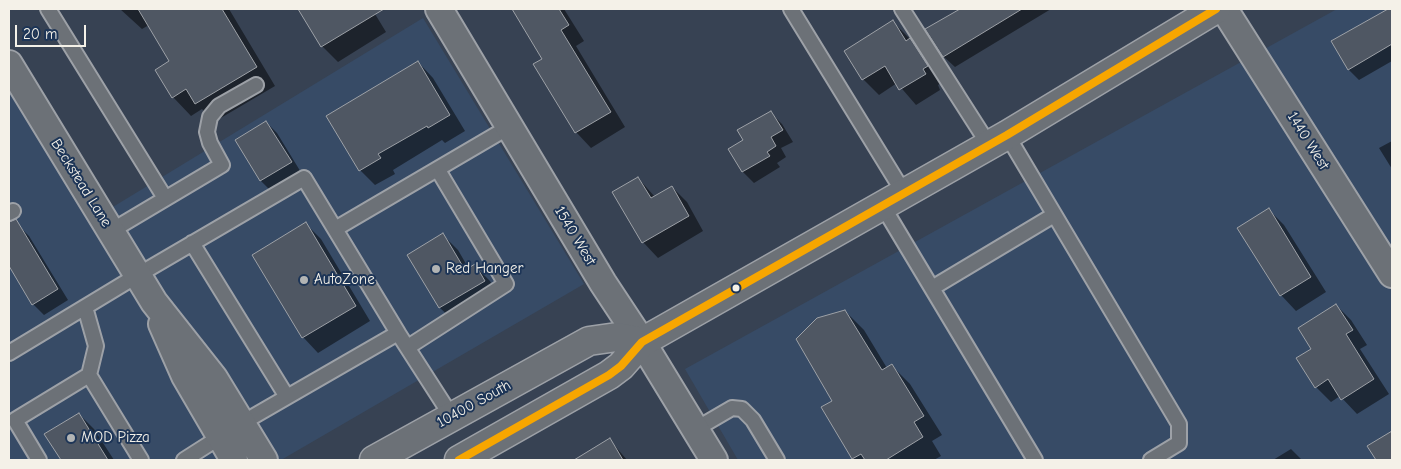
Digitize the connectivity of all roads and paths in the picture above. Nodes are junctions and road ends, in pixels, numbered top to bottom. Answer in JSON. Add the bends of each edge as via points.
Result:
{"nodes":[{"id":1,"x":48,"y":9,"type":"edge"},
{"id":2,"x":439,"y":9,"type":"edge"},
{"id":3,"x":790,"y":9,"type":"edge"},
{"id":4,"x":902,"y":9,"type":"edge"},
{"id":5,"x":1216,"y":9,"type":"edge"},
{"id":6,"x":1224,"y":9,"type":"edge"},
{"id":7,"x":12,"y":78,"type":"edge"},
{"id":8,"x":256,"y":85,"type":"dead end"},
{"id":9,"x":509,"y":128,"type":"junction"},
{"id":10,"x":998,"y":140,"type":"junction"},
{"id":11,"x":438,"y":170,"type":"junction"},
{"id":12,"x":165,"y":198,"type":"junction"},
{"id":13,"x":893,"y":199,"type":"junction"},
{"id":14,"x":1054,"y":215,"type":"junction"},
{"id":15,"x":335,"y":229,"type":"junction"},
{"id":16,"x":111,"y":231,"type":"junction"},
{"id":17,"x":192,"y":244,"type":"junction"},
{"id":18,"x":1392,"y":274,"type":"edge"},
{"id":19,"x":138,"y":275,"type":"junction"},
{"id":20,"x":932,"y":288,"type":"junction"},
{"id":21,"x":154,"y":302,"type":"junction"},
{"id":22,"x":85,"y":307,"type":"junction"},
{"id":23,"x":398,"y":333,"type":"junction"},
{"id":24,"x":642,"y":342,"type":"junction"},
{"id":25,"x":408,"y":347,"type":"junction"},
{"id":26,"x":9,"y":353,"type":"edge"},
{"id":27,"x":89,"y":375,"type":"junction"},
{"id":28,"x":287,"y":397,"type":"junction"},
{"id":29,"x":452,"y":417,"type":"junction"},
{"id":30,"x":242,"y":423,"type":"junction"},
{"id":31,"x":696,"y":429,"type":"junction"},
{"id":32,"x":220,"y":437,"type":"junction"},
{"id":33,"x":40,"y":460,"type":"edge"},
{"id":34,"x":141,"y":460,"type":"edge"},
{"id":35,"x":184,"y":460,"type":"edge"},
{"id":36,"x":234,"y":460,"type":"edge"},
{"id":37,"x":264,"y":460,"type":"edge"},
{"id":38,"x":374,"y":460,"type":"edge"},
{"id":39,"x":459,"y":460,"type":"edge"},
{"id":40,"x":714,"y":460,"type":"edge"},
{"id":41,"x":777,"y":460,"type":"edge"},
{"id":42,"x":1035,"y":460,"type":"edge"},
{"id":43,"x":1151,"y":460,"type":"edge"}],
"edges":[{"from":1,"to":12,"type":"lane"},
{"from":2,"to":9,"type":"street","name":"1540 West"},
{"from":3,"to":13,"type":"lane"},
{"from":4,"to":10,"type":"lane"},
{"from":5,"to":10,"type":"main road"},
{"from":6,"to":18,"type":"street","name":"1440 West"},
{"from":7,"to":16,"type":"street","name":"Beckstead Lane"},
{"from":8,"to":12,"type":"lane","via":[[219,106],[210,117],[207,132],[222,165]]},
{"from":9,"to":11,"type":"lane"},
{"from":9,"to":24,"type":"street","name":"1540 West"},
{"from":10,"to":13,"type":"main road"},
{"from":10,"to":14,"type":"lane"},
{"from":11,"to":15,"type":"lane"},
{"from":11,"to":25,"type":"lane","via":[[506,284]]},
{"from":12,"to":16,"type":"lane"},
{"from":13,"to":20,"type":"lane"},
{"from":13,"to":24,"type":"main road"},
{"from":14,"to":20,"type":"lane"},
{"from":14,"to":43,"type":"lane","via":[[1179,424],[1179,443]]},
{"from":15,"to":17,"type":"lane","via":[[304,178]]},
{"from":15,"to":23,"type":"lane"},
{"from":16,"to":19,"type":"street","name":"Beckstead Lane"},
{"from":17,"to":19,"type":"lane"},
{"from":17,"to":28,"type":"lane"},
{"from":19,"to":21,"type":"street","name":"Beckstead Lane"},
{"from":19,"to":22,"type":"lane"},
{"from":20,"to":42,"type":"lane"},
{"from":21,"to":30,"type":"street","name":"Beckstead Lane","via":[[198,355]]},
{"from":21,"to":32,"type":"street","name":"Beckstead Lane","via":[[185,376]]},
{"from":22,"to":26,"type":"lane"},
{"from":22,"to":27,"type":"lane","via":[[96,346]]},
{"from":23,"to":25,"type":"lane"},
{"from":23,"to":28,"type":"lane"},
{"from":24,"to":29,"type":"main road","name":"10400 South","via":[[617,337],[589,341]]},
{"from":24,"to":31,"type":"street","name":"1540 West"},
{"from":24,"to":39,"type":"main road","via":[[621,366],[608,375]]},
{"from":25,"to":29,"type":"lane"},
{"from":27,"to":33,"type":"lane","via":[[15,420]]},
{"from":27,"to":34,"type":"lane"},
{"from":28,"to":30,"type":"lane"},
{"from":29,"to":38,"type":"main road","name":"10400 South"},
{"from":30,"to":37,"type":"street","name":"Beckstead Lane"},
{"from":31,"to":40,"type":"street","name":"1540 West"},
{"from":31,"to":41,"type":"lane","via":[[732,408],[742,409],[753,420]]},
{"from":32,"to":35,"type":"lane"},
{"from":32,"to":36,"type":"street","name":"Beckstead Lane"}]}
